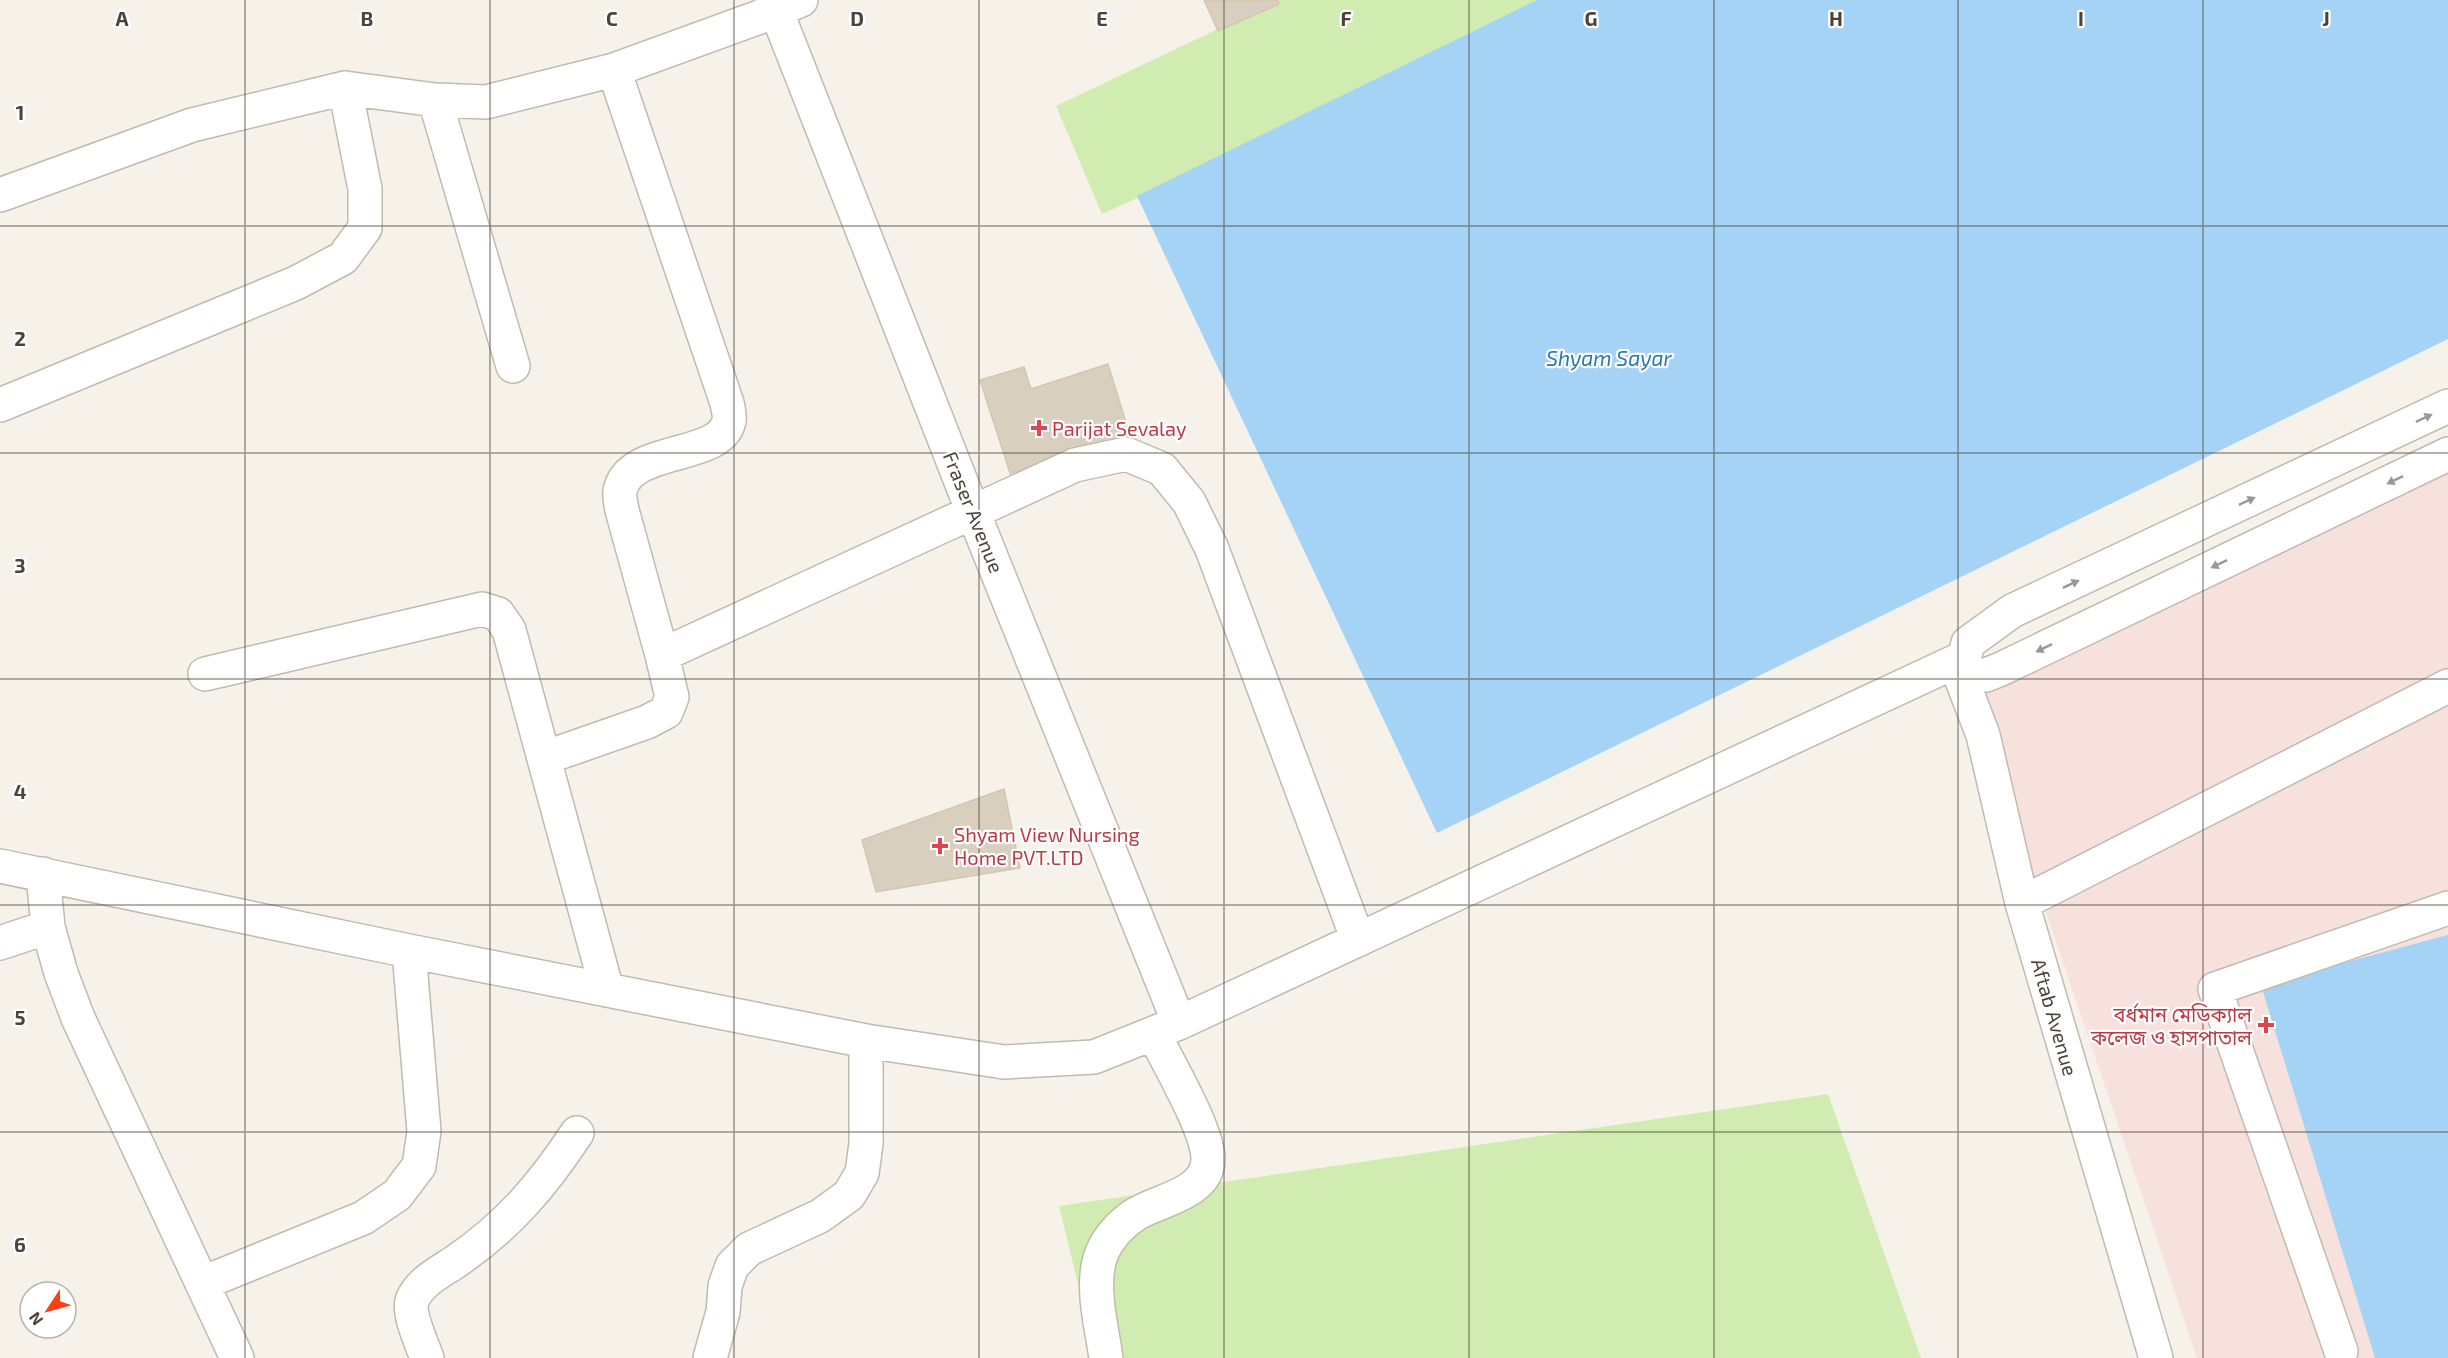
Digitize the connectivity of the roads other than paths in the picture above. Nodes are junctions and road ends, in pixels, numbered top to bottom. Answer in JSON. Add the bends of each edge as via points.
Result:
{"nodes":[{"id":1,"x":783,"y":4,"type":"edge"},
{"id":2,"x":614,"y":70,"type":"junction"},
{"id":3,"x":345,"y":88,"type":"junction"},
{"id":4,"x":435,"y":100,"type":"junction"},
{"id":5,"x":0,"y":195,"type":"edge"},
{"id":6,"x":513,"y":366,"type":"dead end"},
{"id":7,"x":0,"y":405,"type":"edge"},
{"id":8,"x":2448,"y":406,"type":"edge"},
{"id":9,"x":2448,"y":454,"type":"edge"},
{"id":10,"x":973,"y":513,"type":"junction"},
{"id":11,"x":662,"y":655,"type":"junction"},
{"id":12,"x":1961,"y":666,"type":"junction"},
{"id":13,"x":205,"y":674,"type":"dead end"},
{"id":14,"x":2448,"y":686,"type":"edge"},
{"id":15,"x":544,"y":758,"type":"junction"},
{"id":16,"x":0,"y":866,"type":"edge"},
{"id":17,"x":43,"y":874,"type":"junction"},
{"id":18,"x":2022,"y":903,"type":"junction"},
{"id":19,"x":2448,"y":908,"type":"edge"},
{"id":20,"x":48,"y":927,"type":"junction"},
{"id":21,"x":1358,"y":940,"type":"junction"},
{"id":22,"x":0,"y":943,"type":"edge"},
{"id":23,"x":409,"y":951,"type":"junction"},
{"id":24,"x":607,"y":990,"type":"junction"},
{"id":25,"x":1166,"y":1029,"type":"junction"},
{"id":26,"x":866,"y":1041,"type":"junction"},
{"id":27,"x":577,"y":1133,"type":"dead end"},
{"id":28,"x":203,"y":1283,"type":"junction"},
{"id":29,"x":2341,"y":1351,"type":"dead end"},
{"id":30,"x":237,"y":1358,"type":"edge"},
{"id":31,"x":427,"y":1358,"type":"edge"},
{"id":32,"x":710,"y":1358,"type":"edge"},
{"id":33,"x":1106,"y":1358,"type":"edge"},
{"id":34,"x":2156,"y":1358,"type":"edge"}],
"edges":[{"from":1,"to":2,"type":"street"},
{"from":1,"to":10,"type":"street","name":"Fraser Avenue"},
{"from":2,"to":4,"type":"street","via":[[486,102]]},
{"from":2,"to":11,"type":"street","via":[[727,403],[729,421],[723,433],[707,444],[643,464],[626,477],[620,492]]},
{"from":3,"to":4,"type":"street"},
{"from":3,"to":5,"type":"street","via":[[192,125]]},
{"from":3,"to":7,"type":"street","via":[[365,189],[365,228],[343,258],[296,283]]},
{"from":4,"to":6,"type":"street"},
{"from":12,"to":8,"type":"street","one_way":true,"via":[[1968,643],[2012,611]]},
{"from":9,"to":12,"type":"street","one_way":true,"via":[[2001,669],[1986,675]]},
{"from":10,"to":11,"type":"street"},
{"from":10,"to":21,"type":"street","via":[[1076,465],[1126,454],[1162,469],[1189,502],[1212,549]]},
{"from":10,"to":25,"type":"street","name":"Fraser Avenue"},
{"from":11,"to":15,"type":"street","via":[[672,697],[666,712]]},
{"from":12,"to":18,"type":"street","name":"Aftab Avenue","via":[[1983,735]]},
{"from":12,"to":21,"type":"street"},
{"from":13,"to":15,"type":"street","via":[[482,609],[498,614],[509,630]]},
{"from":14,"to":18,"type":"street"},
{"from":15,"to":24,"type":"street"},
{"from":16,"to":17,"type":"street"},
{"from":17,"to":20,"type":"street"},
{"from":17,"to":23,"type":"street"},
{"from":18,"to":34,"type":"street","name":"Aftab Avenue"},
{"from":19,"to":29,"type":"street","via":[[2215,989]]},
{"from":20,"to":22,"type":"street"},
{"from":20,"to":28,"type":"street","via":[[78,1018]]},
{"from":21,"to":25,"type":"street"},
{"from":23,"to":24,"type":"street"},
{"from":23,"to":28,"type":"street","via":[[424,1131],[419,1166],[397,1195],[363,1218]]},
{"from":24,"to":26,"type":"street"},
{"from":25,"to":26,"type":"street","via":[[1094,1057],[1004,1062]]},
{"from":25,"to":33,"type":"street","name":"Fraser Avenue","via":[[1206,1139],[1209,1161],[1202,1178],[1183,1193],[1134,1215],[1110,1236],[1098,1266]]},
{"from":26,"to":32,"type":"street","via":[[866,1144],[862,1173],[849,1195],[820,1216],[749,1250],[732,1266]]},
{"from":27,"to":31,"type":"street","via":[[548,1177],[517,1211],[417,1290],[411,1303],[413,1317]]},
{"from":28,"to":30,"type":"street"}]}
